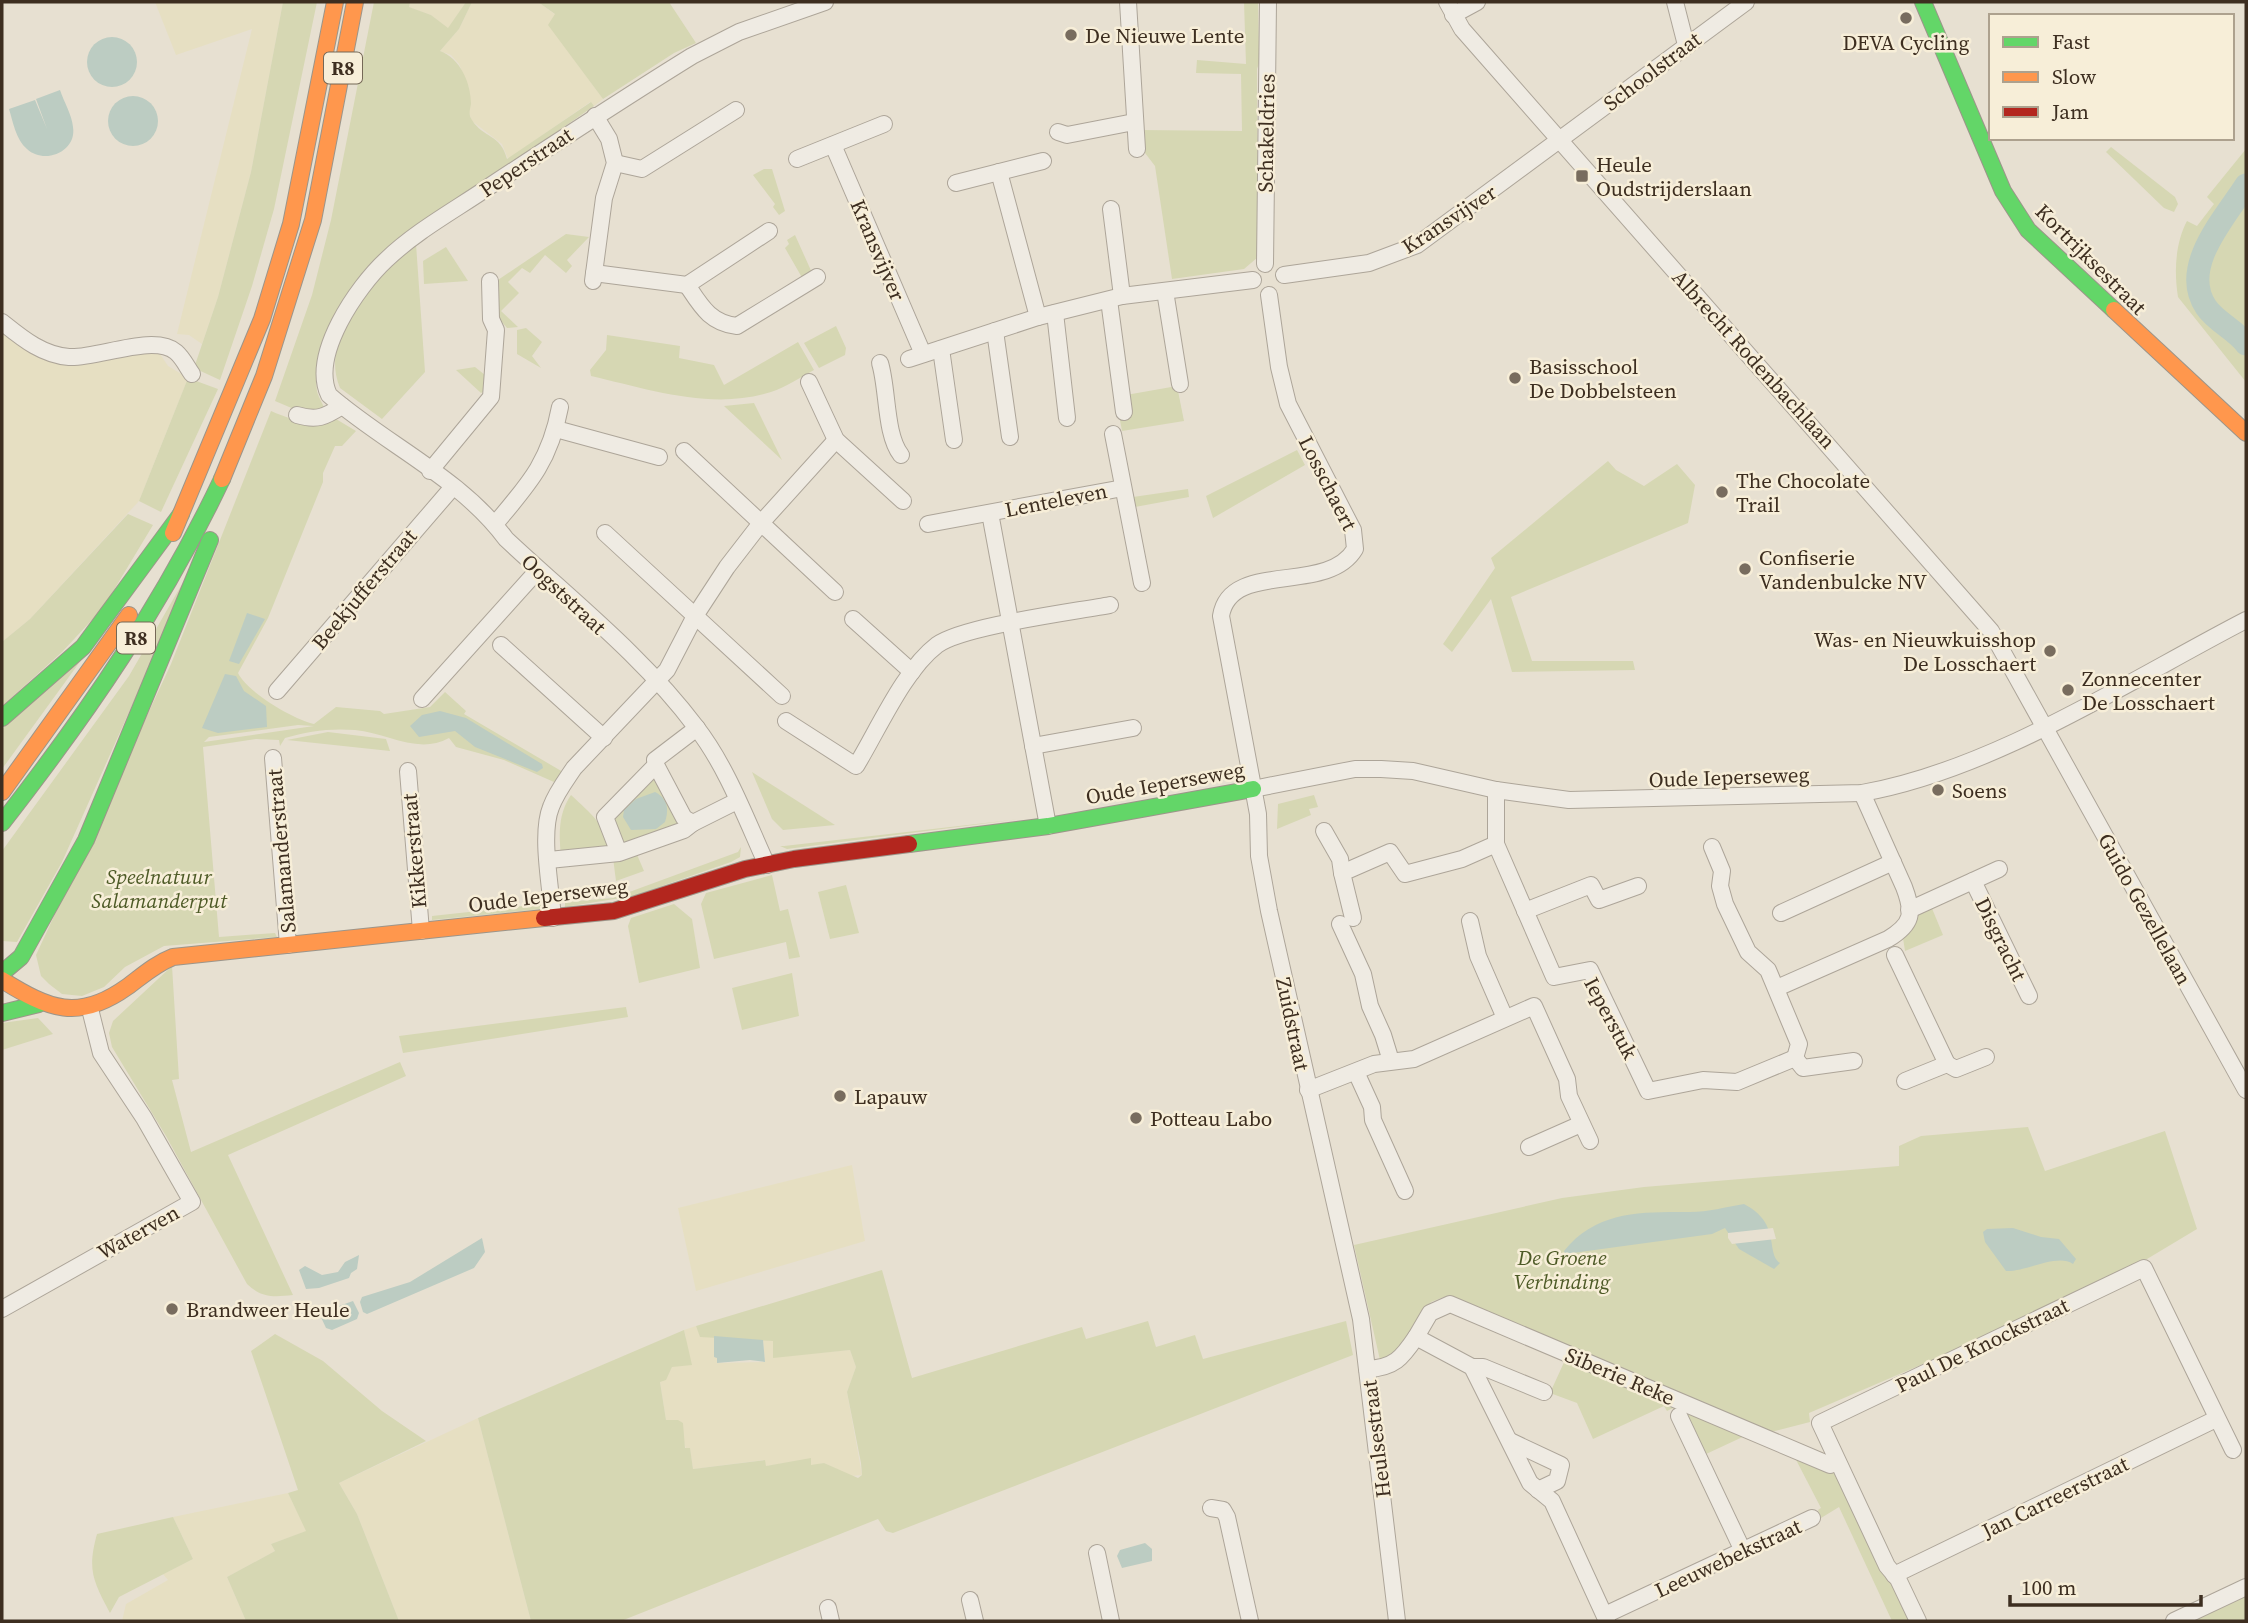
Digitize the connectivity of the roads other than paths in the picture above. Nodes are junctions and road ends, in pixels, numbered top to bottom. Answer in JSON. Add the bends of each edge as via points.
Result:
{"nodes":[{"id":1,"x":335,"y":2,"type":"edge"},
{"id":2,"x":355,"y":2,"type":"edge"},
{"id":3,"x":825,"y":2,"type":"edge"},
{"id":4,"x":1128,"y":2,"type":"edge"},
{"id":5,"x":1268,"y":2,"type":"edge"},
{"id":6,"x":1477,"y":2,"type":"edge"},
{"id":7,"x":1675,"y":2,"type":"edge"},
{"id":8,"x":1746,"y":2,"type":"edge"},
{"id":9,"x":1923,"y":2,"type":"edge"},
{"id":10,"x":1450,"y":8,"type":"edge"},
{"id":11,"x":1686,"y":45,"type":"junction"},
{"id":12,"x":736,"y":110,"type":"dead end"},
{"id":13,"x":596,"y":116,"type":"junction"},
{"id":14,"x":1134,"y":122,"type":"junction"},
{"id":15,"x":884,"y":124,"type":"dead end"},
{"id":16,"x":1058,"y":132,"type":"dead end"},
{"id":17,"x":1559,"y":140,"type":"junction"},
{"id":18,"x":833,"y":145,"type":"junction"},
{"id":19,"x":1137,"y":149,"type":"dead end"},
{"id":20,"x":797,"y":159,"type":"dead end"},
{"id":21,"x":1043,"y":161,"type":"dead end"},
{"id":22,"x":615,"y":163,"type":"junction"},
{"id":23,"x":999,"y":172,"type":"junction"},
{"id":24,"x":956,"y":183,"type":"dead end"},
{"id":25,"x":1111,"y":209,"type":"dead end"},
{"id":26,"x":769,"y":231,"type":"dead end"},
{"id":27,"x":1265,"y":264,"type":"junction"},
{"id":28,"x":1284,"y":275,"type":"junction"},
{"id":29,"x":817,"y":277,"type":"dead end"},
{"id":30,"x":1253,"y":280,"type":"junction"},
{"id":31,"x":490,"y":281,"type":"dead end"},
{"id":32,"x":687,"y":285,"type":"junction"},
{"id":33,"x":1165,"y":291,"type":"junction"},
{"id":34,"x":1269,"y":295,"type":"junction"},
{"id":35,"x":1116,"y":298,"type":"junction"},
{"id":36,"x":1055,"y":313,"type":"junction"},
{"id":37,"x":1038,"y":317,"type":"junction"},
{"id":38,"x":2,"y":323,"type":"edge"},
{"id":39,"x":995,"y":331,"type":"junction"},
{"id":40,"x":941,"y":349,"type":"junction"},
{"id":41,"x":880,"y":363,"type":"dead end"},
{"id":42,"x":192,"y":374,"type":"dead end"},
{"id":43,"x":809,"y":382,"type":"dead end"},
{"id":44,"x":1180,"y":384,"type":"dead end"},
{"id":45,"x":342,"y":405,"type":"junction"},
{"id":46,"x":560,"y":407,"type":"dead end"},
{"id":47,"x":1124,"y":412,"type":"dead end"},
{"id":48,"x":296,"y":415,"type":"dead end"},
{"id":49,"x":1067,"y":418,"type":"dead end"},
{"id":50,"x":556,"y":429,"type":"junction"},
{"id":51,"x":2246,"y":433,"type":"edge"},
{"id":52,"x":1113,"y":434,"type":"dead end"},
{"id":53,"x":242,"y":435,"type":"junction"},
{"id":54,"x":1010,"y":437,"type":"dead end"},
{"id":55,"x":836,"y":440,"type":"junction"},
{"id":56,"x":954,"y":440,"type":"dead end"},
{"id":57,"x":684,"y":451,"type":"dead end"},
{"id":58,"x":901,"y":455,"type":"dead end"},
{"id":59,"x":659,"y":457,"type":"dead end"},
{"id":60,"x":430,"y":471,"type":"junction"},
{"id":61,"x":452,"y":488,"type":"junction"},
{"id":62,"x":1123,"y":488,"type":"junction"},
{"id":63,"x":903,"y":501,"type":"dead end"},
{"id":64,"x":187,"y":506,"type":"junction"},
{"id":65,"x":990,"y":513,"type":"junction"},
{"id":66,"x":761,"y":523,"type":"junction"},
{"id":67,"x":495,"y":524,"type":"junction"},
{"id":68,"x":928,"y":524,"type":"dead end"},
{"id":69,"x":605,"y":533,"type":"dead end"},
{"id":70,"x":538,"y":570,"type":"junction"},
{"id":71,"x":1142,"y":583,"type":"dead end"},
{"id":72,"x":835,"y":592,"type":"dead end"},
{"id":73,"x":1110,"y":605,"type":"dead end"},
{"id":74,"x":695,"y":616,"type":"junction"},
{"id":75,"x":853,"y":619,"type":"dead end"},
{"id":76,"x":2246,"y":621,"type":"edge"},
{"id":77,"x":1011,"y":624,"type":"junction"},
{"id":78,"x":501,"y":645,"type":"dead end"},
{"id":79,"x":912,"y":672,"type":"junction"},
{"id":80,"x":657,"y":680,"type":"junction"},
{"id":81,"x":277,"y":691,"type":"dead end"},
{"id":82,"x":782,"y":696,"type":"dead end"},
{"id":83,"x":422,"y":699,"type":"dead end"},
{"id":84,"x":2,"y":718,"type":"edge"},
{"id":85,"x":786,"y":721,"type":"dead end"},
{"id":86,"x":2046,"y":727,"type":"junction"},
{"id":87,"x":697,"y":728,"type":"junction"},
{"id":88,"x":1133,"y":728,"type":"dead end"},
{"id":89,"x":604,"y":738,"type":"junction"},
{"id":90,"x":1033,"y":746,"type":"junction"},
{"id":91,"x":273,"y":758,"type":"dead end"},
{"id":92,"x":656,"y":765,"type":"junction"},
{"id":93,"x":408,"y":771,"type":"dead end"},
{"id":94,"x":1253,"y":789,"type":"junction"},
{"id":95,"x":1496,"y":790,"type":"junction"},
{"id":96,"x":2,"y":792,"type":"edge"},
{"id":97,"x":1862,"y":793,"type":"junction"},
{"id":98,"x":737,"y":801,"type":"junction"},
{"id":99,"x":2,"y":823,"type":"edge"},
{"id":100,"x":693,"y":823,"type":"junction"},
{"id":101,"x":1048,"y":826,"type":"junction"},
{"id":102,"x":1324,"y":831,"type":"dead end"},
{"id":103,"x":1496,"y":844,"type":"junction"},
{"id":104,"x":1712,"y":847,"type":"dead end"},
{"id":105,"x":619,"y":853,"type":"junction"},
{"id":106,"x":549,"y":860,"type":"junction"},
{"id":107,"x":1893,"y":862,"type":"junction"},
{"id":108,"x":767,"y":865,"type":"junction"},
{"id":109,"x":1999,"y":869,"type":"dead end"},
{"id":110,"x":1342,"y":873,"type":"junction"},
{"id":111,"x":1973,"y":881,"type":"junction"},
{"id":112,"x":1638,"y":886,"type":"dead end"},
{"id":113,"x":1909,"y":910,"type":"junction"},
{"id":114,"x":1525,"y":911,"type":"junction"},
{"id":115,"x":1781,"y":913,"type":"dead end"},
{"id":116,"x":553,"y":918,"type":"junction"},
{"id":117,"x":1470,"y":921,"type":"dead end"},
{"id":118,"x":421,"y":931,"type":"junction"},
{"id":119,"x":288,"y":945,"type":"junction"},
{"id":120,"x":1892,"y":947,"type":"junction"},
{"id":121,"x":4,"y":974,"type":"edge"},
{"id":122,"x":1777,"y":988,"type":"junction"},
{"id":123,"x":2029,"y":996,"type":"dead end"},
{"id":124,"x":39,"y":1004,"type":"junction"},
{"id":125,"x":83,"y":1009,"type":"junction"},
{"id":126,"x":2,"y":1013,"type":"edge"},
{"id":127,"x":1505,"y":1018,"type":"junction"},
{"id":128,"x":1986,"y":1057,"type":"dead end"},
{"id":129,"x":1795,"y":1058,"type":"junction"},
{"id":130,"x":1391,"y":1061,"type":"junction"},
{"id":131,"x":1854,"y":1061,"type":"dead end"},
{"id":132,"x":1947,"y":1064,"type":"junction"},
{"id":133,"x":1356,"y":1072,"type":"junction"},
{"id":134,"x":1905,"y":1081,"type":"dead end"},
{"id":135,"x":1308,"y":1090,"type":"junction"},
{"id":136,"x":2246,"y":1090,"type":"edge"},
{"id":137,"x":1581,"y":1124,"type":"junction"},
{"id":138,"x":1590,"y":1141,"type":"dead end"},
{"id":139,"x":1529,"y":1147,"type":"dead end"},
{"id":140,"x":1405,"y":1191,"type":"dead end"},
{"id":141,"x":1347,"y":1258,"type":"joint"},
{"id":142,"x":2,"y":1309,"type":"edge"},
{"id":143,"x":1416,"y":1337,"type":"junction"},
{"id":144,"x":1472,"y":1367,"type":"junction"},
{"id":145,"x":1367,"y":1369,"type":"junction"},
{"id":146,"x":1544,"y":1392,"type":"dead end"},
{"id":147,"x":1679,"y":1416,"type":"dead end"},
{"id":148,"x":2216,"y":1419,"type":"junction"},
{"id":149,"x":1510,"y":1441,"type":"junction"},
{"id":150,"x":2233,"y":1450,"type":"dead end"},
{"id":151,"x":1837,"y":1461,"type":"junction"},
{"id":152,"x":1538,"y":1490,"type":"junction"},
{"id":153,"x":1211,"y":1508,"type":"dead end"},
{"id":154,"x":1812,"y":1518,"type":"dead end"},
{"id":155,"x":1744,"y":1551,"type":"junction"},
{"id":156,"x":1097,"y":1553,"type":"dead end"},
{"id":157,"x":1894,"y":1575,"type":"junction"},
{"id":158,"x":2246,"y":1587,"type":"edge"},
{"id":159,"x":970,"y":1600,"type":"dead end"},
{"id":160,"x":1606,"y":1618,"type":"edge"},
{"id":161,"x":975,"y":1621,"type":"edge"},
{"id":162,"x":1111,"y":1621,"type":"edge"},
{"id":163,"x":1250,"y":1621,"type":"edge"},
{"id":164,"x":1396,"y":1621,"type":"edge"},
{"id":165,"x":1918,"y":1621,"type":"edge"},
{"id":166,"x":2174,"y":1621,"type":"edge"}],
"edges":[{"from":1,"to":64,"type":"main road","number":"R8","via":[[291,224],[262,319]]},
{"from":2,"to":53,"type":"main road","number":"R8","via":[[312,221],[281,329]]},
{"from":3,"to":13,"type":"street","name":"Peperstraat","via":[[738,32]]},
{"from":4,"to":14,"type":"street"},
{"from":5,"to":27,"type":"street","name":"Schakeldries"},
{"from":6,"to":10,"type":"street"},
{"from":7,"to":11,"type":"street"},
{"from":8,"to":11,"type":"street","name":"Schoolstraat"},
{"from":9,"to":51,"type":"main road","name":"Kortrijksestraat","via":[[2003,191],[2028,230]]},
{"from":10,"to":17,"type":"street","name":"Albrecht Rodenbachlaan","via":[[1462,29]]},
{"from":11,"to":17,"type":"street","name":"Schoolstraat"},
{"from":12,"to":22,"type":"street","via":[[642,169]]},
{"from":13,"to":22,"type":"street"},
{"from":13,"to":45,"type":"street","name":"Peperstraat","via":[[418,234],[372,274],[350,304],[324,366],[329,395]]},
{"from":14,"to":16,"type":"street","via":[[1067,135]]},
{"from":14,"to":19,"type":"street"},
{"from":15,"to":18,"type":"street"},
{"from":17,"to":28,"type":"street","name":"Kransvijver","via":[[1417,245],[1369,263]]},
{"from":17,"to":86,"type":"street","name":"Albrecht Rodenbachlaan","via":[[1991,631]]},
{"from":18,"to":20,"type":"street"},
{"from":18,"to":40,"type":"street","name":"Kransvijver","via":[[916,356]]},
{"from":21,"to":23,"type":"street"},
{"from":22,"to":32,"type":"street","via":[[604,198],[594,277]]},
{"from":23,"to":24,"type":"street"},
{"from":23,"to":37,"type":"street"},
{"from":25,"to":35,"type":"street"},
{"from":26,"to":32,"type":"street"},
{"from":27,"to":28,"type":"street","via":[[1274,265]]},
{"from":27,"to":30,"type":"street","via":[[1256,270]]},
{"from":28,"to":34,"type":"street","via":[[1280,290]]},
{"from":29,"to":32,"type":"street","via":[[737,326],[708,315]]},
{"from":30,"to":33,"type":"street","name":"Kransvijver"},
{"from":30,"to":34,"type":"street","via":[[1259,291]]},
{"from":31,"to":60,"type":"street","via":[[491,319],[496,330],[491,397]]},
{"from":33,"to":35,"type":"street","name":"Kransvijver"},
{"from":33,"to":44,"type":"street"},
{"from":34,"to":94,"type":"street","name":"Losschaert","via":[[1288,404],[1353,530],[1355,550],[1337,567],[1235,590],[1223,604],[1221,616]]},
{"from":35,"to":36,"type":"street","name":"Kransvijver"},
{"from":35,"to":47,"type":"street"},
{"from":36,"to":37,"type":"street","name":"Kransvijver"},
{"from":36,"to":49,"type":"street"},
{"from":37,"to":39,"type":"street","name":"Kransvijver"},
{"from":38,"to":42,"type":"street","via":[[50,354],[71,357],[147,344],[170,348]]},
{"from":39,"to":40,"type":"street","name":"Kransvijver"},
{"from":39,"to":54,"type":"street"},
{"from":40,"to":56,"type":"street"},
{"from":41,"to":58,"type":"street","via":[[894,446]]},
{"from":43,"to":55,"type":"street"},
{"from":45,"to":48,"type":"street","via":[[324,417]]},
{"from":45,"to":60,"type":"street","name":"Oogststraat"},
{"from":46,"to":50,"type":"street"},
{"from":50,"to":59,"type":"street"},
{"from":50,"to":67,"type":"street","via":[[534,479]]},
{"from":52,"to":62,"type":"street","name":"Lenteleven"},
{"from":53,"to":99,"type":"main road","number":"R8","via":[[187,551],[148,620],[101,692]]},
{"from":53,"to":121,"type":"main road","via":[[238,469],[86,840],[21,957]]},
{"from":55,"to":63,"type":"street"},
{"from":55,"to":66,"type":"street"},
{"from":57,"to":66,"type":"street"},
{"from":60,"to":61,"type":"street","name":"Oogststraat"},
{"from":61,"to":67,"type":"street","name":"Oogststraat"},
{"from":61,"to":81,"type":"street","name":"Beekjufferstraat"},
{"from":62,"to":65,"type":"street","name":"Lenteleven"},
{"from":62,"to":71,"type":"street","name":"Lenteleven"},
{"from":64,"to":84,"type":"main road","via":[[83,646]]},
{"from":64,"to":96,"type":"main road","number":"R8","via":[[132,610]]},
{"from":65,"to":68,"type":"street","name":"Lenteleven"},
{"from":65,"to":77,"type":"street","name":"Lenteleven"},
{"from":66,"to":72,"type":"street"},
{"from":66,"to":74,"type":"street"},
{"from":67,"to":70,"type":"street","name":"Oogststraat"},
{"from":69,"to":74,"type":"street"},
{"from":70,"to":80,"type":"street","name":"Oogststraat"},
{"from":70,"to":83,"type":"street"},
{"from":73,"to":77,"type":"street"},
{"from":74,"to":80,"type":"street"},
{"from":74,"to":82,"type":"street"},
{"from":75,"to":79,"type":"street"},
{"from":76,"to":86,"type":"street","name":"Oude Ieperseweg"},
{"from":77,"to":79,"type":"street","via":[[950,638],[936,645]]},
{"from":77,"to":90,"type":"street","name":"Lenteleven"},
{"from":78,"to":89,"type":"street"},
{"from":79,"to":85,"type":"street","via":[[856,766]]},
{"from":80,"to":87,"type":"street","name":"Oogststraat"},
{"from":80,"to":89,"type":"street"},
{"from":86,"to":97,"type":"street","name":"Oude Ieperseweg","via":[[1899,786]]},
{"from":86,"to":136,"type":"street","name":"Guido Gezellelaan"},
{"from":87,"to":92,"type":"street","via":[[655,760]]},
{"from":87,"to":98,"type":"street","name":"Oogststraat"},
{"from":88,"to":90,"type":"street"},
{"from":89,"to":106,"type":"street","via":[[574,768],[551,807]]},
{"from":90,"to":101,"type":"street","name":"Lenteleven"},
{"from":91,"to":119,"type":"street","name":"Salamanderstraat"},
{"from":92,"to":100,"type":"street","via":[[684,818]]},
{"from":92,"to":105,"type":"street","via":[[605,817]]},
{"from":93,"to":118,"type":"street","name":"Kikkerstraat"},
{"from":94,"to":95,"type":"street","name":"Oude Ieperseweg","via":[[1354,769],[1381,769],[1413,771]]},
{"from":94,"to":101,"type":"main road","name":"Oude Ieperseweg"},
{"from":94,"to":135,"type":"street","name":"Zuidstraat","via":[[1262,870]]},
{"from":95,"to":97,"type":"street","name":"Oude Ieperseweg","via":[[1614,801]]},
{"from":95,"to":103,"type":"street","name":"Ieperstuk"},
{"from":97,"to":107,"type":"street"},
{"from":98,"to":100,"type":"street"},
{"from":98,"to":108,"type":"street","name":"Oogststraat"},
{"from":100,"to":105,"type":"street"},
{"from":101,"to":108,"type":"main road","name":"Oude Ieperseweg"},
{"from":102,"to":110,"type":"street","via":[[1340,859]]},
{"from":103,"to":110,"type":"street","via":[[1462,859],[1405,874],[1390,852]]},
{"from":103,"to":114,"type":"street","name":"Ieperstuk"},
{"from":104,"to":122,"type":"street","via":[[1722,872],[1725,904],[1748,952],[1768,970]]},
{"from":105,"to":106,"type":"street"},
{"from":106,"to":116,"type":"street"},
{"from":107,"to":113,"type":"street"},
{"from":107,"to":115,"type":"street"},
{"from":108,"to":116,"type":"main road","name":"Oude Ieperseweg","via":[[632,907]]},
{"from":109,"to":111,"type":"street","name":"Disgracht"},
{"from":110,"to":130,"type":"street","via":[[1347,921],[1370,1006]]},
{"from":111,"to":113,"type":"street","name":"Disgracht"},
{"from":111,"to":123,"type":"street","name":"Disgracht"},
{"from":112,"to":114,"type":"street","via":[[1599,901],[1591,885]]},
{"from":113,"to":120,"type":"street","via":[[1905,929]]},
{"from":114,"to":129,"type":"street","name":"Ieperstuk","via":[[1555,977],[1590,970],[1648,1091],[1703,1080],[1737,1082]]},
{"from":116,"to":118,"type":"main road","name":"Oude Ieperseweg"},
{"from":117,"to":127,"type":"street","via":[[1478,956]]},
{"from":118,"to":119,"type":"main road","name":"Oude Ieperseweg"},
{"from":119,"to":125,"type":"main road","name":"Oude Ieperseweg","via":[[173,957],[149,968],[105,1004]]},
{"from":120,"to":122,"type":"street"},
{"from":120,"to":132,"type":"street"},
{"from":121,"to":124,"type":"main road"},
{"from":121,"to":125,"type":"main road"},
{"from":122,"to":129,"type":"street","via":[[1799,1044]]},
{"from":124,"to":125,"type":"main road"},
{"from":124,"to":126,"type":"main road"},
{"from":125,"to":142,"type":"street","name":"Waterven","via":[[101,1053],[192,1202]]},
{"from":127,"to":130,"type":"street","via":[[1414,1059]]},
{"from":127,"to":137,"type":"street","via":[[1534,1006],[1567,1079]]},
{"from":128,"to":132,"type":"street","via":[[1956,1069]]},
{"from":129,"to":131,"type":"street","via":[[1803,1068],[1814,1069]]},
{"from":130,"to":133,"type":"street"},
{"from":132,"to":134,"type":"street"},
{"from":133,"to":135,"type":"street"},
{"from":133,"to":140,"type":"street"},
{"from":135,"to":141,"type":"street","name":"Zuidstraat"},
{"from":137,"to":138,"type":"street"},
{"from":137,"to":139,"type":"street"},
{"from":141,"to":145,"type":"street","name":"Heulsestraat"},
{"from":143,"to":144,"type":"street"},
{"from":143,"to":145,"type":"street","via":[[1401,1360],[1385,1368]]},
{"from":143,"to":151,"type":"street","name":"Siberie Reke","via":[[1430,1313],[1450,1304],[1830,1465]]},
{"from":144,"to":146,"type":"street","via":[[1483,1367]]},
{"from":144,"to":149,"type":"street"},
{"from":145,"to":164,"type":"street","name":"Heulsestraat"},
{"from":147,"to":155,"type":"street"},
{"from":148,"to":150,"type":"street"},
{"from":148,"to":151,"type":"street","name":"Paul De Knockstraat","via":[[2144,1268],[1819,1423]]},
{"from":148,"to":157,"type":"street","name":"Jan Carreerstraat"},
{"from":149,"to":152,"type":"street"},
{"from":149,"to":152,"type":"street","via":[[1561,1465],[1557,1481]]},
{"from":151,"to":157,"type":"street"},
{"from":152,"to":160,"type":"street","via":[[1552,1502]]},
{"from":153,"to":163,"type":"street","via":[[1223,1510],[1227,1517]]},
{"from":154,"to":155,"type":"street","name":"Leeuwebekstraat"},
{"from":155,"to":160,"type":"street","name":"Leeuwebekstraat"},
{"from":156,"to":162,"type":"street"},
{"from":157,"to":165,"type":"street"},
{"from":158,"to":166,"type":"street"},
{"from":159,"to":161,"type":"street"}]}
